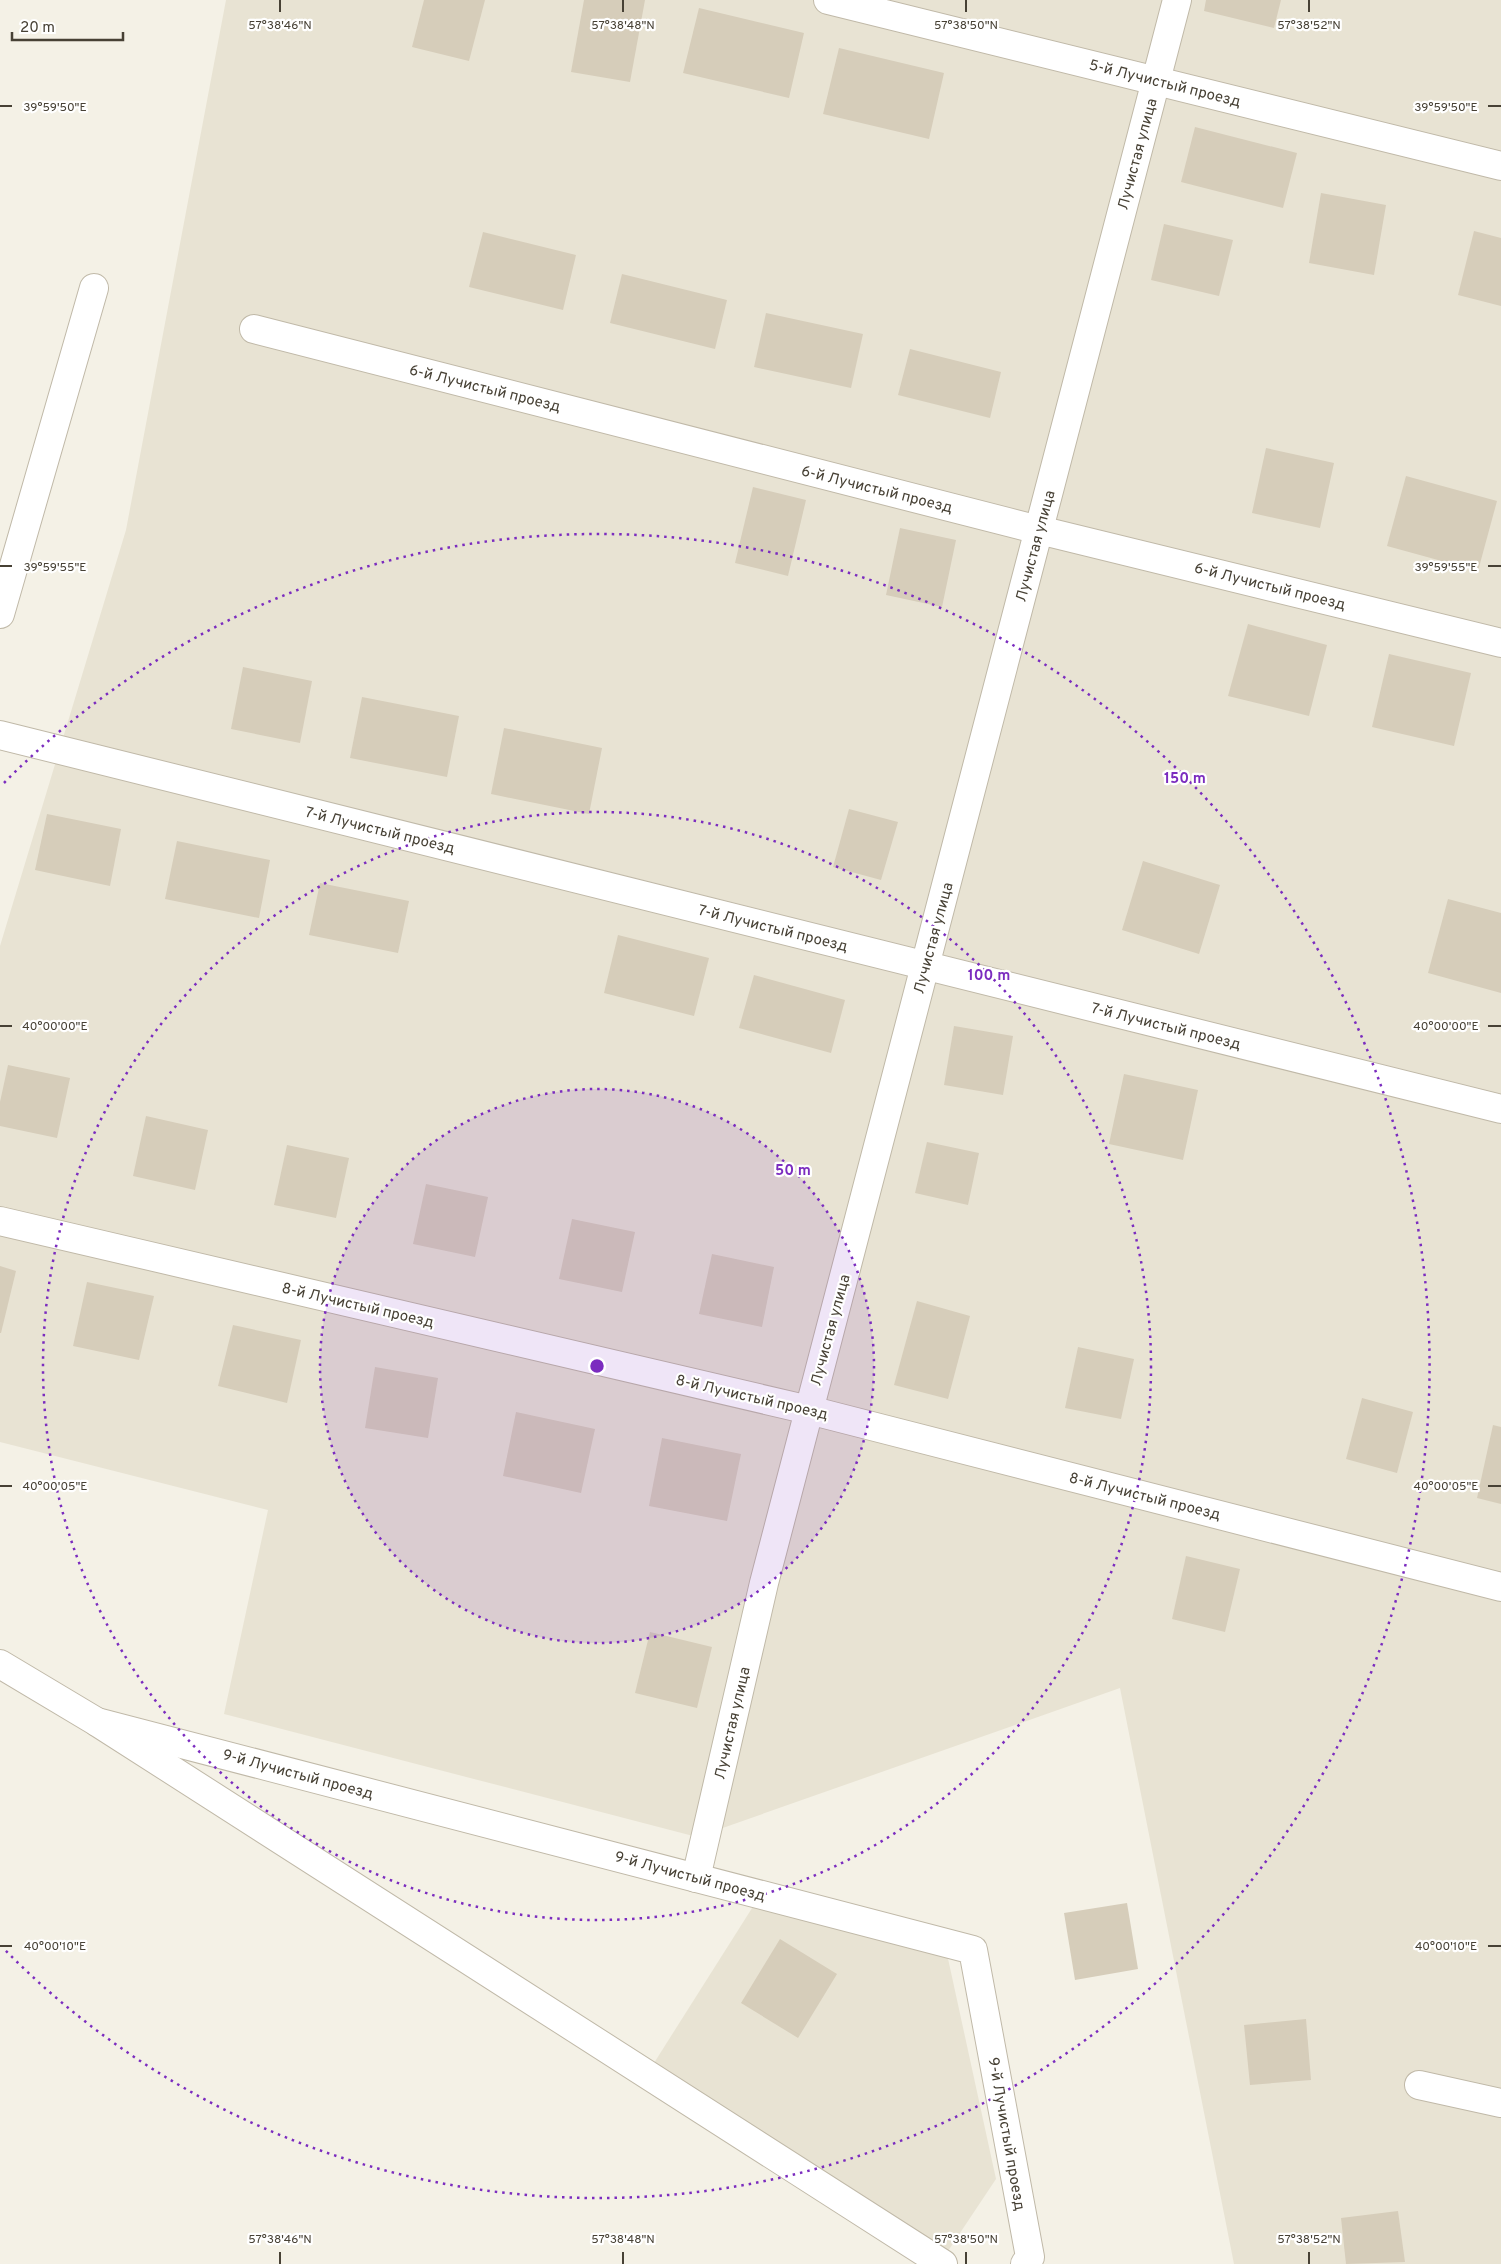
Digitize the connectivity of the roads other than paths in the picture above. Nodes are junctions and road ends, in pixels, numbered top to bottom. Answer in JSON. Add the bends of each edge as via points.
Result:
{"nodes":[{"id":1,"x":828,"y":0,"type":"edge"},
{"id":2,"x":1177,"y":0,"type":"edge"},
{"id":3,"x":1156,"y":81,"type":"junction"},
{"id":4,"x":1501,"y":166,"type":"edge"},
{"id":5,"x":94,"y":288,"type":"dead end"},
{"id":6,"x":254,"y":329,"type":"dead end"},
{"id":7,"x":1039,"y":530,"type":"junction"},
{"id":8,"x":0,"y":614,"type":"edge"},
{"id":9,"x":1501,"y":643,"type":"edge"},
{"id":10,"x":0,"y":735,"type":"edge"},
{"id":11,"x":925,"y":966,"type":"junction"},
{"id":12,"x":1501,"y":1109,"type":"edge"},
{"id":13,"x":0,"y":1221,"type":"edge"},
{"id":14,"x":809,"y":1410,"type":"junction"},
{"id":15,"x":1501,"y":1587,"type":"edge"},
{"id":16,"x":0,"y":1664,"type":"edge"},
{"id":17,"x":97,"y":1722,"type":"junction"},
{"id":18,"x":696,"y":1878,"type":"junction"},
{"id":19,"x":1419,"y":2085,"type":"dead end"},
{"id":20,"x":1501,"y":2103,"type":"edge"},
{"id":21,"x":943,"y":2264,"type":"edge"},
{"id":22,"x":1025,"y":2264,"type":"edge"}],
"edges":[{"from":1,"to":3,"type":"street","name":"5-й Лучистый проезд"},
{"from":2,"to":3,"type":"street","name":"Лучистая улица"},
{"from":3,"to":4,"type":"street","name":"5-й Лучистый проезд"},
{"from":3,"to":7,"type":"street","name":"Лучистая улица"},
{"from":5,"to":8,"type":"street"},
{"from":6,"to":7,"type":"street","name":"6-й Лучистый проезд"},
{"from":7,"to":9,"type":"street","name":"6-й Лучистый проезд"},
{"from":7,"to":11,"type":"street","name":"Лучистая улица"},
{"from":10,"to":11,"type":"street","name":"7-й Лучистый проезд"},
{"from":11,"to":12,"type":"street","name":"7-й Лучистый проезд"},
{"from":11,"to":14,"type":"street","name":"Лучистая улица"},
{"from":13,"to":14,"type":"street","name":"8-й Лучистый проезд"},
{"from":14,"to":15,"type":"street","name":"8-й Лучистый проезд"},
{"from":14,"to":18,"type":"street","name":"Лучистая улица","via":[[764,1583]]},
{"from":16,"to":17,"type":"street"},
{"from":17,"to":18,"type":"street","name":"9-й Лучистый проезд"},
{"from":17,"to":21,"type":"street"},
{"from":18,"to":22,"type":"street","name":"9-й Лучистый проезд","via":[[973,1950],[1030,2257]]},
{"from":19,"to":20,"type":"street"}]}
